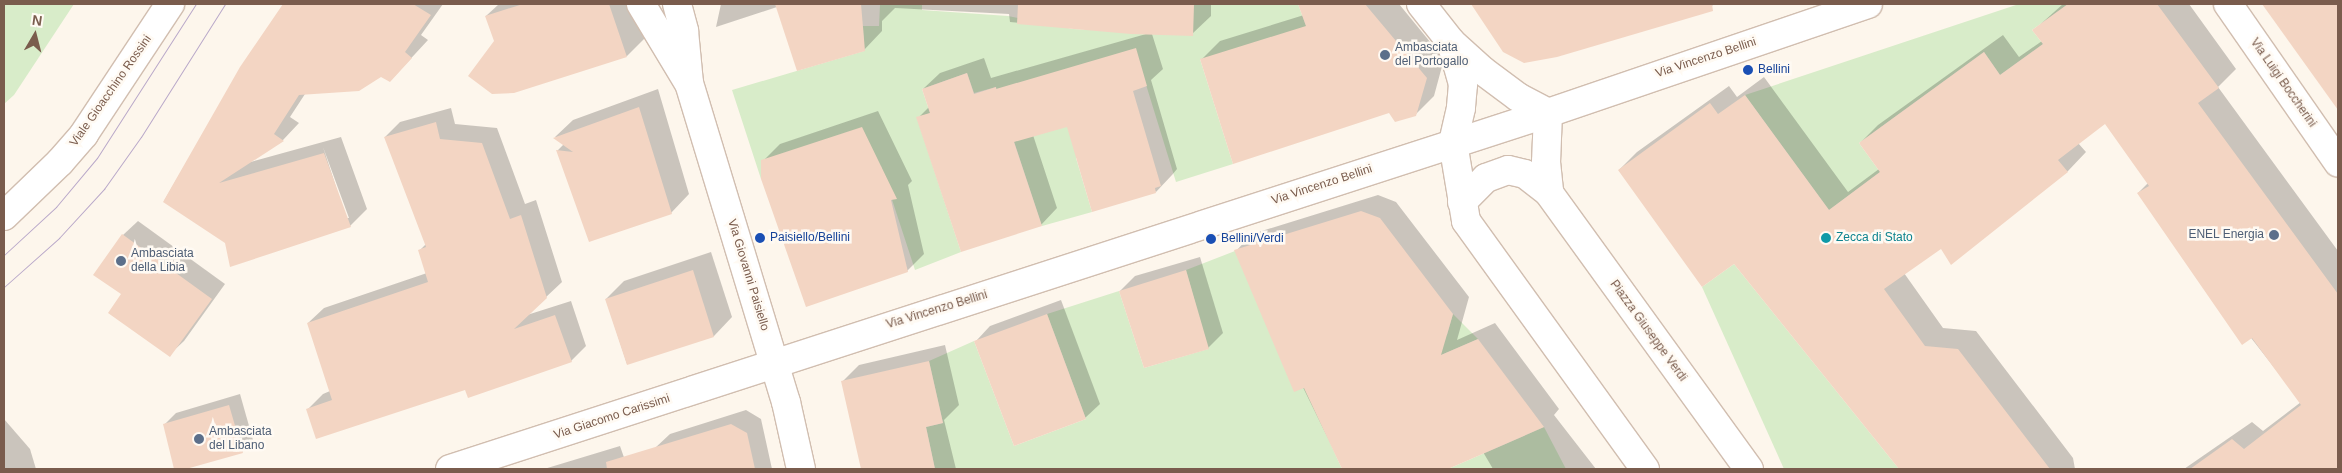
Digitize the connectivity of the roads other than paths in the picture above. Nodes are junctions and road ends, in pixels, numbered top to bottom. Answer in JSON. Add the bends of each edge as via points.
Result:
{"nodes":[{"id":1,"x":170,"y":4,"type":"edge"},
{"id":2,"x":640,"y":4,"type":"edge"},
{"id":3,"x":677,"y":4,"type":"edge"},
{"id":4,"x":1421,"y":4,"type":"edge"},
{"id":5,"x":1868,"y":4,"type":"edge"},
{"id":6,"x":2228,"y":4,"type":"edge"},
{"id":7,"x":1451,"y":42,"type":"junction"},
{"id":8,"x":689,"y":83,"type":"junction"},
{"id":9,"x":1548,"y":113,"type":"junction"},
{"id":10,"x":1453,"y":143,"type":"junction"},
{"id":11,"x":2338,"y":162,"type":"edge"},
{"id":12,"x":1549,"y":193,"type":"junction"},
{"id":13,"x":1462,"y":202,"type":"junction"},
{"id":14,"x":4,"y":216,"type":"edge"},
{"id":15,"x":775,"y":363,"type":"junction"},
{"id":16,"x":450,"y":469,"type":"edge"},
{"id":17,"x":801,"y":469,"type":"edge"},
{"id":18,"x":1645,"y":469,"type":"edge"},
{"id":19,"x":1749,"y":469,"type":"edge"}],
"edges":[{"from":1,"to":14,"type":"street","name":"Viale Gioacchino Rossini","via":[[84,134]]},
{"from":2,"to":8,"type":"street","name":"Via Giovanni Paisiello"},
{"from":3,"to":8,"type":"street","name":"Via Giovanni Paisiello","via":[[684,31]]},
{"from":4,"to":7,"type":"street"},
{"from":5,"to":9,"type":"street","name":"Via Vincenzo Bellini"},
{"from":6,"to":11,"type":"street","name":"Via Luigi Boccherini"},
{"from":7,"to":9,"type":"street","via":[[1500,84]]},
{"from":7,"to":10,"type":"street","via":[[1463,95]]},
{"from":8,"to":15,"type":"street","name":"Via Giovanni Paisiello"},
{"from":9,"to":10,"type":"street","name":"Via Vincenzo Bellini"},
{"from":9,"to":12,"type":"street","via":[[1546,162]]},
{"from":10,"to":13,"type":"street"},
{"from":10,"to":15,"type":"street","name":"Via Vincenzo Bellini"},
{"from":12,"to":13,"type":"street","name":"Piazza Giuseppe Verdi","via":[[1525,174],[1508,170],[1486,178]]},
{"from":12,"to":19,"type":"street","name":"Piazza Giuseppe Verdi"},
{"from":13,"to":18,"type":"street","via":[[1466,221],[1481,244]]},
{"from":15,"to":16,"type":"street","name":"Via Giacomo Carissimi"},
{"from":15,"to":17,"type":"street","name":"Via Giovanni Paisiello"}]}
